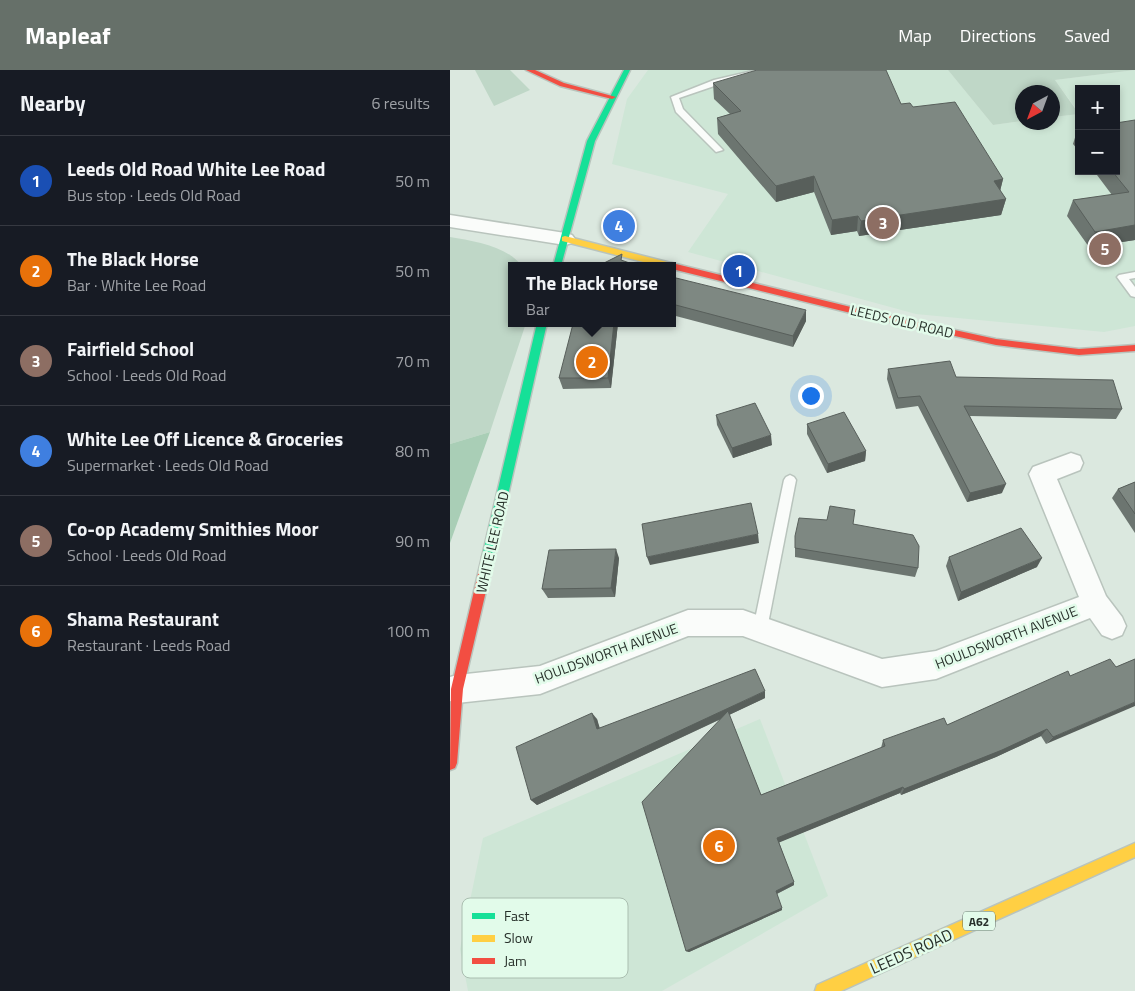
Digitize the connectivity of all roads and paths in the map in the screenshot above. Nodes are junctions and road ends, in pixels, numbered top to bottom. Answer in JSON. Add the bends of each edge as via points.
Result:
{"nodes":[{"id":1,"x":530,"y":70,"type":"edge"},
{"id":2,"x":627,"y":70,"type":"edge"},
{"id":3,"x":766,"y":70,"type":"edge"},
{"id":4,"x":612,"y":97,"type":"junction"},
{"id":5,"x":720,"y":150,"type":"dead end"},
{"id":6,"x":450,"y":221,"type":"edge"},
{"id":7,"x":565,"y":240,"type":"junction"},
{"id":8,"x":558,"y":262,"type":"edge"},
{"id":9,"x":656,"y":262,"type":"edge"},
{"id":10,"x":676,"y":267,"type":"edge"},
{"id":11,"x":1135,"y":275,"type":"edge"},
{"id":12,"x":1135,"y":294,"type":"edge"},
{"id":13,"x":541,"y":327,"type":"edge"},
{"id":14,"x":1135,"y":348,"type":"edge"},
{"id":15,"x":1071,"y":463,"type":"dead end"},
{"id":16,"x":790,"y":480,"type":"dead end"},
{"id":17,"x":1095,"y":603,"type":"junction"},
{"id":18,"x":1112,"y":626,"type":"dead end"},
{"id":19,"x":760,"y":629,"type":"junction"},
{"id":20,"x":456,"y":682,"type":"edge"},
{"id":21,"x":450,"y":763,"type":"edge"},
{"id":22,"x":1135,"y":850,"type":"edge"},
{"id":23,"x":823,"y":991,"type":"edge"}],
"edges":[{"from":1,"to":4,"type":"main road","via":[[562,85]]},
{"from":2,"to":4,"type":"main road"},
{"from":3,"to":5,"type":"lane","via":[[675,97],[679,110]]},
{"from":4,"to":7,"type":"main road","via":[[591,141]]},
{"from":6,"to":7,"type":"street"},
{"from":7,"to":8,"type":"main road"},
{"from":7,"to":9,"type":"main road","name":"LEEDS OLD ROAD"},
{"from":10,"to":14,"type":"main road","name":"LEEDS OLD ROAD","via":[[996,342],[1079,352]]},
{"from":11,"to":12,"type":"lane","via":[[1122,277]]},
{"from":13,"to":20,"type":"main road","name":"WHITE LEE ROAD"},
{"from":15,"to":17,"type":"street","name":"HOULDSWORTH AVENUE","via":[[1042,474]]},
{"from":16,"to":19,"type":"lane"},
{"from":17,"to":18,"type":"street","name":"HOULDSWORTH AVENUE"},
{"from":17,"to":19,"type":"street","name":"HOULDSWORTH AVENUE","via":[[936,665],[882,673]]},
{"from":19,"to":20,"type":"street","name":"HOULDSWORTH AVENUE","via":[[743,623],[688,623],[540,680]]},
{"from":20,"to":21,"type":"main road","name":"WHITE LEE ROAD"},
{"from":22,"to":23,"type":"main road","name":"LEEDS ROAD","number":"A62"}]}
